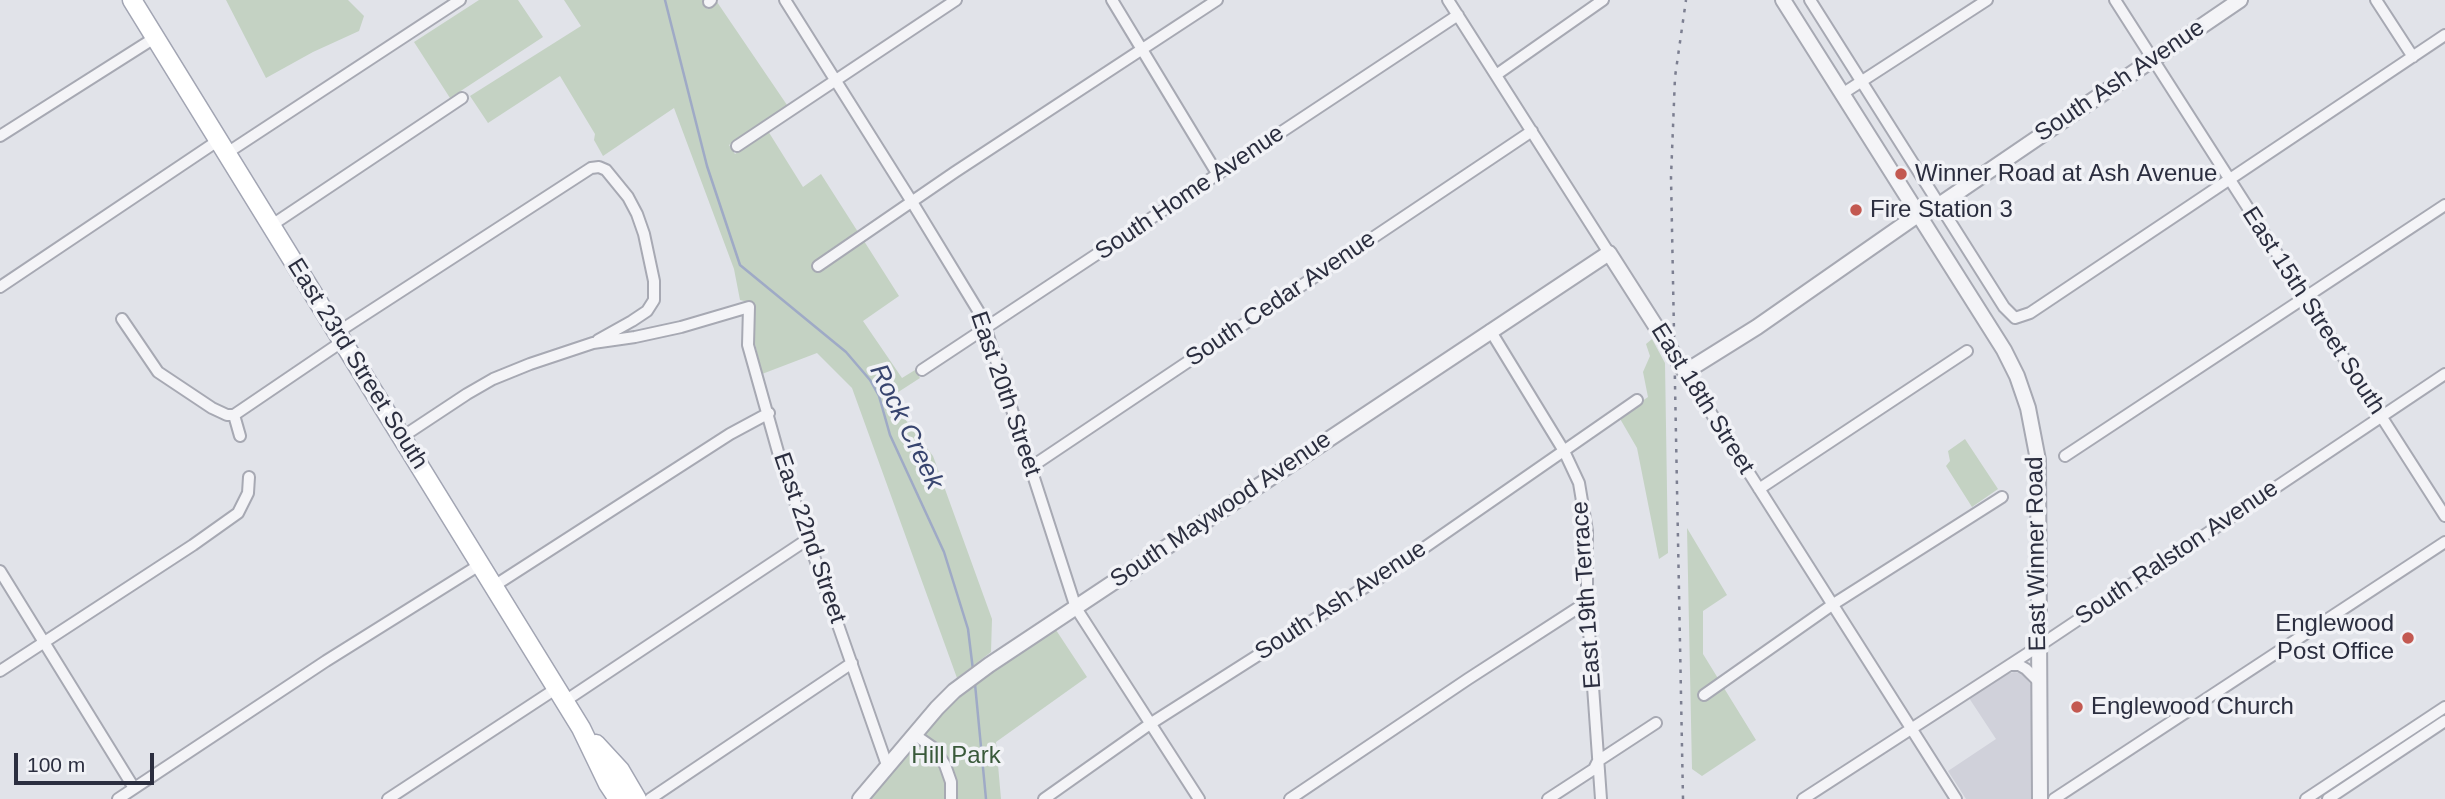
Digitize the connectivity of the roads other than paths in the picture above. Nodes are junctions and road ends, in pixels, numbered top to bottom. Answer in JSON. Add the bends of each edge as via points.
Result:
{"nodes":[{"id":1,"x":132,"y":0,"type":"edge"},
{"id":2,"x":460,"y":0,"type":"edge"},
{"id":3,"x":785,"y":0,"type":"edge"},
{"id":4,"x":956,"y":0,"type":"edge"},
{"id":5,"x":1112,"y":0,"type":"edge"},
{"id":6,"x":1217,"y":0,"type":"edge"},
{"id":7,"x":1448,"y":0,"type":"edge"},
{"id":8,"x":1602,"y":0,"type":"edge"},
{"id":9,"x":1783,"y":0,"type":"edge"},
{"id":10,"x":1810,"y":0,"type":"edge"},
{"id":11,"x":1987,"y":0,"type":"edge"},
{"id":12,"x":2115,"y":0,"type":"edge"},
{"id":13,"x":2240,"y":0,"type":"edge"},
{"id":14,"x":2376,"y":0,"type":"edge"},
{"id":15,"x":1458,"y":15,"type":"junction"},
{"id":16,"x":2445,"y":35,"type":"edge"},
{"id":17,"x":156,"y":37,"type":"junction"},
{"id":18,"x":1142,"y":49,"type":"junction"},
{"id":19,"x":2413,"y":57,"type":"junction"},
{"id":20,"x":2152,"y":58,"type":"junction"},
{"id":21,"x":1496,"y":75,"type":"junction"},
{"id":22,"x":836,"y":79,"type":"junction"},
{"id":23,"x":1863,"y":82,"type":"junction"},
{"id":24,"x":1842,"y":94,"type":"junction"},
{"id":25,"x":462,"y":98,"type":"dead end"},
{"id":26,"x":1532,"y":131,"type":"junction"},
{"id":27,"x":0,"y":136,"type":"edge"},
{"id":28,"x":737,"y":146,"type":"dead end"},
{"id":29,"x":223,"y":147,"type":"junction"},
{"id":30,"x":1219,"y":175,"type":"junction"},
{"id":31,"x":2230,"y":181,"type":"junction"},
{"id":32,"x":912,"y":202,"type":"junction"},
{"id":33,"x":1939,"y":205,"type":"junction"},
{"id":34,"x":2445,"y":205,"type":"edge"},
{"id":35,"x":1919,"y":214,"type":"junction"},
{"id":36,"x":272,"y":225,"type":"junction"},
{"id":37,"x":1609,"y":253,"type":"junction"},
{"id":38,"x":818,"y":266,"type":"dead end"},
{"id":39,"x":0,"y":287,"type":"edge"},
{"id":40,"x":2305,"y":299,"type":"junction"},
{"id":41,"x":122,"y":319,"type":"dead end"},
{"id":42,"x":985,"y":329,"type":"junction"},
{"id":43,"x":1490,"y":330,"type":"junction"},
{"id":44,"x":340,"y":337,"type":"junction"},
{"id":45,"x":593,"y":342,"type":"junction"},
{"id":46,"x":1968,"y":351,"type":"dead end"},
{"id":47,"x":922,"y":370,"type":"dead end"},
{"id":48,"x":1685,"y":372,"type":"junction"},
{"id":49,"x":2445,"y":374,"type":"edge"},
{"id":50,"x":1637,"y":400,"type":"dead end"},
{"id":51,"x":769,"y":413,"type":"junction"},
{"id":52,"x":234,"y":415,"type":"junction"},
{"id":53,"x":2381,"y":416,"type":"junction"},
{"id":54,"x":240,"y":436,"type":"dead end"},
{"id":55,"x":402,"y":437,"type":"junction"},
{"id":56,"x":1564,"y":451,"type":"junction"},
{"id":57,"x":2065,"y":456,"type":"dead end"},
{"id":58,"x":1031,"y":467,"type":"junction"},
{"id":59,"x":249,"y":477,"type":"dead end"},
{"id":60,"x":1759,"y":489,"type":"junction"},
{"id":61,"x":2002,"y":497,"type":"dead end"},
{"id":62,"x":2445,"y":516,"type":"edge"},
{"id":63,"x":808,"y":539,"type":"junction"},
{"id":64,"x":2445,"y":542,"type":"edge"},
{"id":65,"x":481,"y":564,"type":"junction"},
{"id":66,"x":0,"y":571,"type":"edge"},
{"id":67,"x":494,"y":586,"type":"junction"},
{"id":68,"x":1587,"y":602,"type":"junction"},
{"id":69,"x":1832,"y":605,"type":"junction"},
{"id":70,"x":1076,"y":608,"type":"junction"},
{"id":71,"x":44,"y":642,"type":"junction"},
{"id":72,"x":2039,"y":646,"type":"junction"},
{"id":73,"x":852,"y":663,"type":"junction"},
{"id":74,"x":2010,"y":665,"type":"junction"},
{"id":75,"x":0,"y":671,"type":"edge"},
{"id":76,"x":2039,"y":682,"type":"junction"},
{"id":77,"x":561,"y":694,"type":"junction"},
{"id":78,"x":1704,"y":695,"type":"dead end"},
{"id":79,"x":2445,"y":707,"type":"edge"},
{"id":80,"x":2445,"y":721,"type":"edge"},
{"id":81,"x":1656,"y":723,"type":"dead end"},
{"id":82,"x":1150,"y":724,"type":"junction"},
{"id":83,"x":581,"y":728,"type":"junction"},
{"id":84,"x":1911,"y":729,"type":"junction"},
{"id":85,"x":915,"y":735,"type":"junction"},
{"id":86,"x":1598,"y":761,"type":"junction"},
{"id":87,"x":887,"y":765,"type":"junction"},
{"id":88,"x":134,"y":788,"type":"junction"},
{"id":89,"x":118,"y":799,"type":"edge"},
{"id":90,"x":388,"y":799,"type":"edge"},
{"id":91,"x":618,"y":799,"type":"edge"},
{"id":92,"x":637,"y":799,"type":"edge"},
{"id":93,"x":650,"y":799,"type":"edge"},
{"id":94,"x":860,"y":799,"type":"edge"},
{"id":95,"x":951,"y":799,"type":"edge"},
{"id":96,"x":1044,"y":799,"type":"edge"},
{"id":97,"x":1199,"y":799,"type":"edge"},
{"id":98,"x":1290,"y":799,"type":"edge"},
{"id":99,"x":1548,"y":799,"type":"edge"},
{"id":100,"x":1601,"y":799,"type":"edge"},
{"id":101,"x":1803,"y":799,"type":"edge"},
{"id":102,"x":1956,"y":799,"type":"edge"},
{"id":103,"x":2040,"y":799,"type":"edge"},
{"id":104,"x":2054,"y":799,"type":"edge"},
{"id":105,"x":2306,"y":799,"type":"edge"},
{"id":106,"x":2328,"y":799,"type":"edge"}],
"edges":[{"from":1,"to":17,"type":"main road","name":"East 23rd Street South"},
{"from":2,"to":29,"type":"street"},
{"from":3,"to":22,"type":"street","name":"East 20th Street"},
{"from":4,"to":22,"type":"street"},
{"from":5,"to":18,"type":"street"},
{"from":6,"to":18,"type":"street"},
{"from":7,"to":15,"type":"street","name":"East 18th Street"},
{"from":8,"to":21,"type":"street"},
{"from":9,"to":24,"type":"street","name":"East Winner Road"},
{"from":10,"to":23,"type":"street"},
{"from":11,"to":23,"type":"street"},
{"from":12,"to":20,"type":"street","name":"East 15th Street South"},
{"from":13,"to":20,"type":"street","name":"South Ash Avenue"},
{"from":14,"to":19,"type":"street"},
{"from":15,"to":21,"type":"street","name":"East 18th Street"},
{"from":15,"to":30,"type":"street","name":"South Home Avenue"},
{"from":16,"to":19,"type":"street"},
{"from":17,"to":27,"type":"street"},
{"from":17,"to":29,"type":"main road","name":"East 23rd Street South"},
{"from":18,"to":30,"type":"street"},
{"from":18,"to":32,"type":"street"},
{"from":19,"to":31,"type":"street"},
{"from":20,"to":31,"type":"street","name":"East 15th Street South"},
{"from":20,"to":33,"type":"street","name":"South Ash Avenue"},
{"from":21,"to":26,"type":"street","name":"East 18th Street"},
{"from":22,"to":28,"type":"street"},
{"from":22,"to":32,"type":"street","name":"East 20th Street"},
{"from":23,"to":24,"type":"street"},
{"from":23,"to":33,"type":"street"},
{"from":24,"to":35,"type":"street","name":"East Winner Road"},
{"from":25,"to":36,"type":"street"},
{"from":26,"to":37,"type":"street","name":"East 18th Street"},
{"from":26,"to":58,"type":"street","name":"South Cedar Avenue"},
{"from":29,"to":36,"type":"main road","name":"East 23rd Street South"},
{"from":29,"to":39,"type":"street"},
{"from":30,"to":42,"type":"street","name":"South Home Avenue"},
{"from":31,"to":33,"type":"street","via":[[2030,313],[2015,318]]},
{"from":31,"to":40,"type":"street","name":"East 15th Street South"},
{"from":32,"to":38,"type":"street"},
{"from":32,"to":42,"type":"street","name":"East 20th Street","via":[[968,292]]},
{"from":33,"to":35,"type":"street","name":"South Ash Avenue"},
{"from":34,"to":40,"type":"street"},
{"from":35,"to":48,"type":"street","name":"South Ash Avenue"},
{"from":35,"to":72,"type":"street","name":"East Winner Road","via":[[2004,351],[2028,408],[2038,460]]},
{"from":36,"to":44,"type":"main road","name":"East 23rd Street South"},
{"from":37,"to":43,"type":"street","name":"South Maywood Avenue"},
{"from":37,"to":48,"type":"street","name":"East 18th Street"},
{"from":40,"to":53,"type":"street","name":"East 15th Street South"},
{"from":40,"to":57,"type":"street"},
{"from":41,"to":52,"type":"street","via":[[158,372],[212,408]]},
{"from":42,"to":47,"type":"street","name":"South Home Avenue"},
{"from":42,"to":58,"type":"street","name":"East 20th Street"},
{"from":43,"to":56,"type":"street","name":"East 19th Terrace"},
{"from":43,"to":70,"type":"street","name":"South Maywood Avenue"},
{"from":44,"to":45,"type":"street","via":[[595,167],[606,170],[637,214],[654,281],[654,300],[647,311]]},
{"from":44,"to":52,"type":"street"},
{"from":44,"to":55,"type":"main road","name":"East 23rd Street South"},
{"from":45,"to":51,"type":"street","name":"East 22nd Street","via":[[670,330],[749,307],[748,345]]},
{"from":45,"to":55,"type":"street","via":[[493,379]]},
{"from":46,"to":60,"type":"street"},
{"from":48,"to":60,"type":"street","name":"East 18th Street"},
{"from":49,"to":53,"type":"street","name":"South Ralston Avenue"},
{"from":50,"to":56,"type":"street","name":"South Ash Avenue"},
{"from":51,"to":63,"type":"street","name":"East 22nd Street"},
{"from":51,"to":67,"type":"street"},
{"from":52,"to":54,"type":"street"},
{"from":53,"to":62,"type":"street","name":"East 15th Street South"},
{"from":53,"to":72,"type":"street","name":"South Ralston Avenue"},
{"from":55,"to":65,"type":"main road","name":"East 23rd Street South"},
{"from":56,"to":68,"type":"street","name":"East 19th Terrace","via":[[1583,504]]},
{"from":56,"to":82,"type":"street","name":"South Ash Avenue","via":[[1395,568]]},
{"from":58,"to":70,"type":"street","name":"East 20th Street"},
{"from":59,"to":71,"type":"street","via":[[248,493],[238,513]]},
{"from":60,"to":69,"type":"street","name":"East 18th Street"},
{"from":61,"to":69,"type":"street"},
{"from":63,"to":73,"type":"street","name":"East 22nd Street"},
{"from":63,"to":77,"type":"street"},
{"from":64,"to":104,"type":"street"},
{"from":65,"to":67,"type":"main road","name":"East 23rd Street South"},
{"from":65,"to":88,"type":"street"},
{"from":66,"to":71,"type":"street"},
{"from":67,"to":77,"type":"main road","name":"East 23rd Street South"},
{"from":68,"to":86,"type":"street","name":"East 19th Terrace"},
{"from":68,"to":98,"type":"street"},
{"from":69,"to":78,"type":"street"},
{"from":69,"to":84,"type":"street","name":"East 18th Street"},
{"from":70,"to":82,"type":"street","name":"East 20th Street"},
{"from":70,"to":85,"type":"street","name":"South Maywood Avenue","via":[[954,691]]},
{"from":71,"to":75,"type":"street"},
{"from":71,"to":88,"type":"street"},
{"from":72,"to":74,"type":"street","name":"South Ralston Avenue"},
{"from":72,"to":76,"type":"street","name":"East Winner Road"},
{"from":73,"to":87,"type":"street","name":"East 22nd Street"},
{"from":73,"to":93,"type":"street"},
{"from":74,"to":76,"type":"street","via":[[2026,669]]},
{"from":74,"to":84,"type":"street","name":"South Ralston Avenue"},
{"from":76,"to":103,"type":"street","name":"East Winner Road"},
{"from":77,"to":83,"type":"main road","name":"East 23rd Street South"},
{"from":77,"to":90,"type":"street"},
{"from":79,"to":105,"type":"street"},
{"from":80,"to":106,"type":"street"},
{"from":81,"to":86,"type":"street"},
{"from":82,"to":96,"type":"street","name":"South Ash Avenue"},
{"from":82,"to":97,"type":"street","name":"East 20th Street"},
{"from":83,"to":91,"type":"main road","name":"East 23rd Street South"},
{"from":83,"to":92,"type":"main road","name":"East 23rd Street South","via":[[620,770]]},
{"from":84,"to":101,"type":"street","name":"South Ralston Avenue"},
{"from":84,"to":102,"type":"street","name":"East 18th Street"},
{"from":85,"to":87,"type":"street","name":"South Maywood Avenue"},
{"from":85,"to":95,"type":"street","via":[[934,749],[945,765]]},
{"from":86,"to":99,"type":"street","via":[[1594,769]]},
{"from":86,"to":100,"type":"street","name":"East 19th Terrace"},
{"from":87,"to":94,"type":"street","name":"South Maywood Avenue"},
{"from":88,"to":89,"type":"street"}]}
